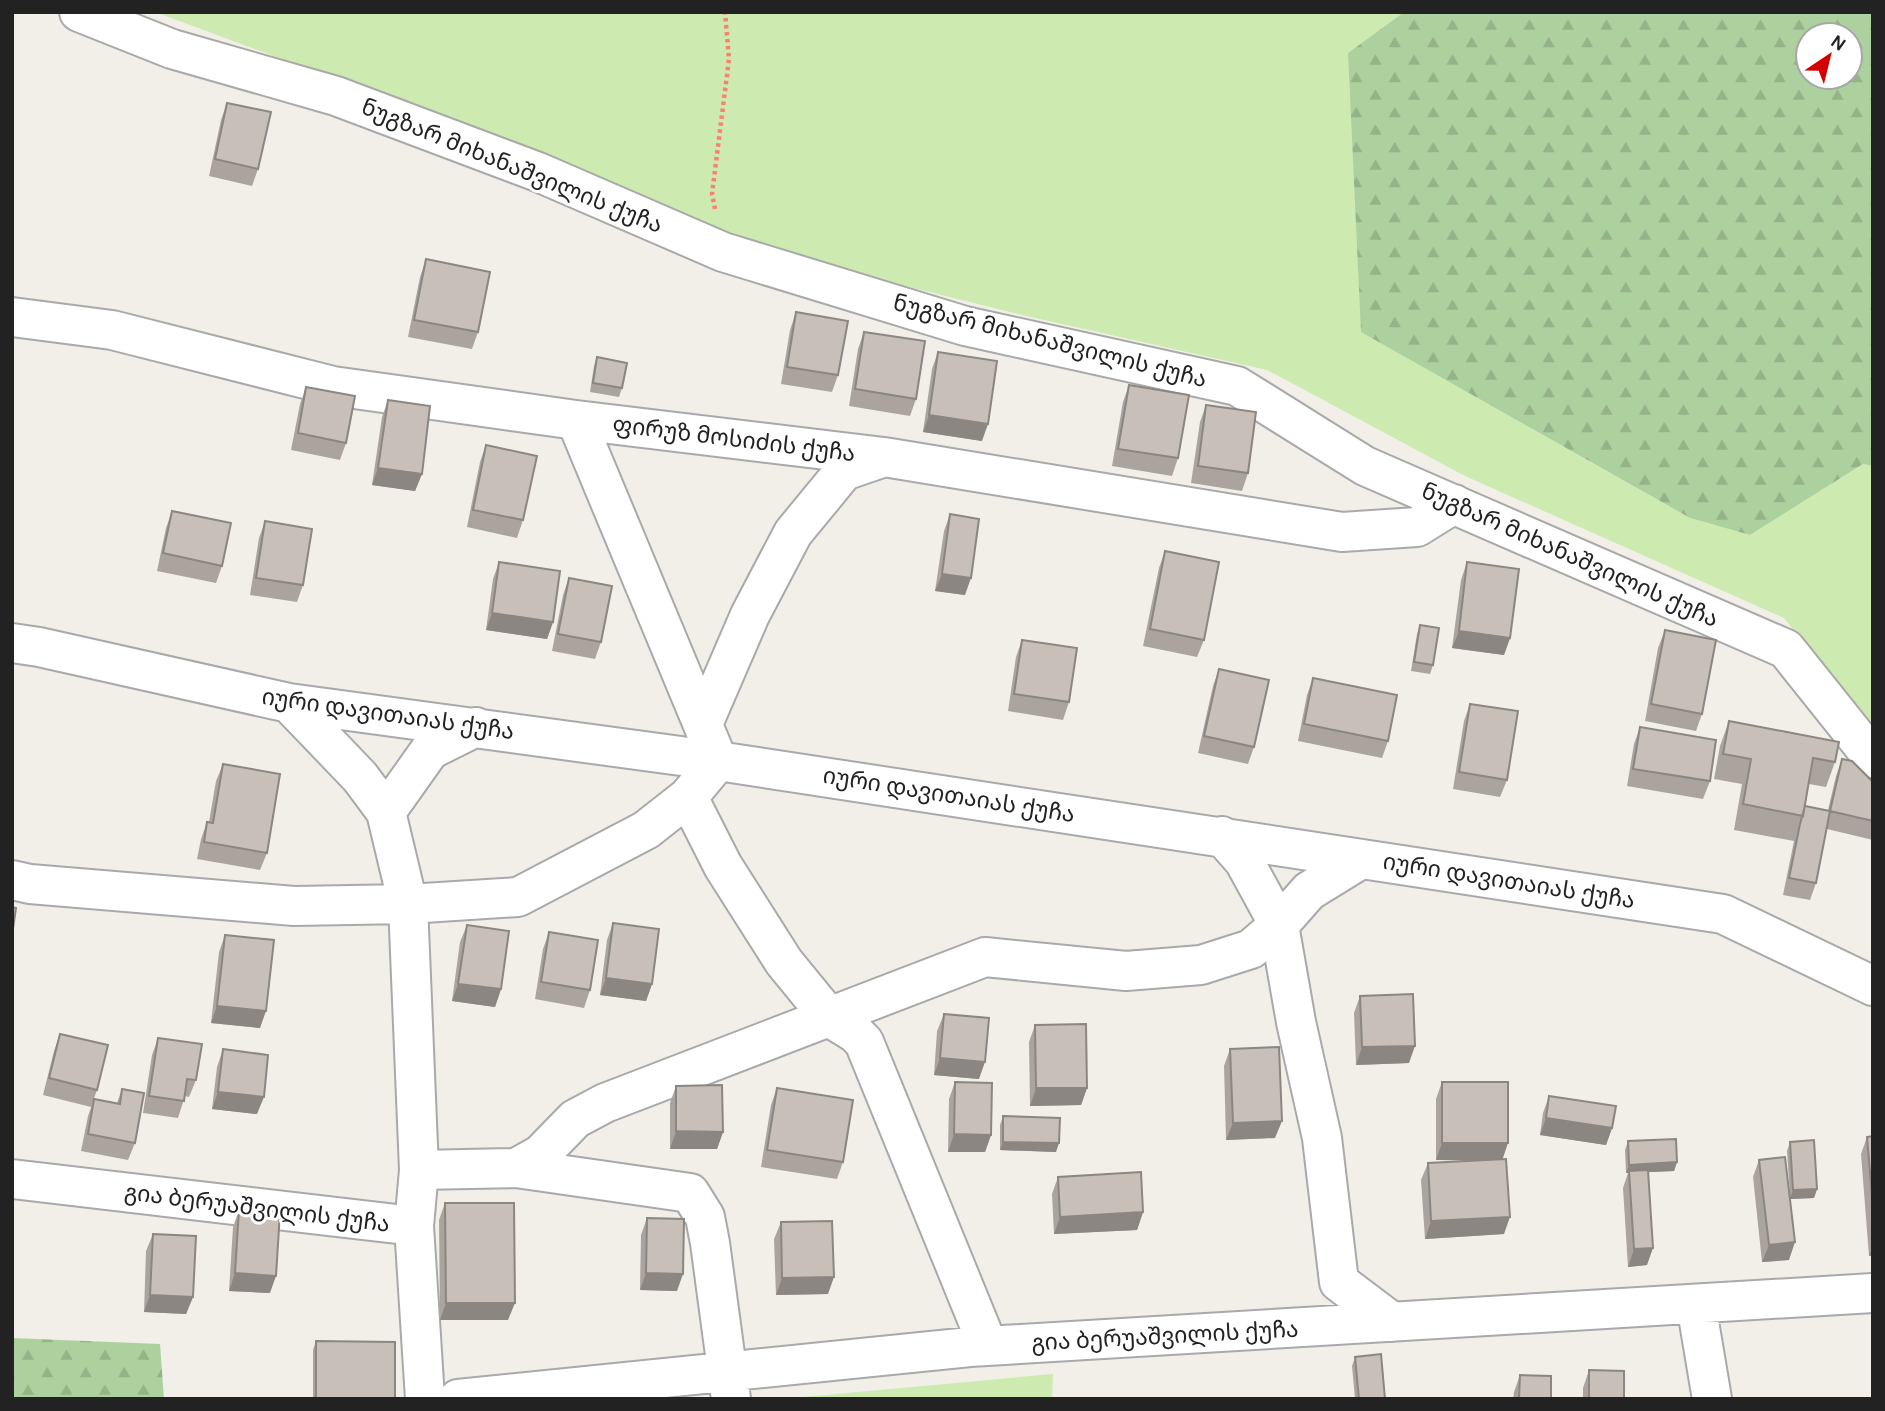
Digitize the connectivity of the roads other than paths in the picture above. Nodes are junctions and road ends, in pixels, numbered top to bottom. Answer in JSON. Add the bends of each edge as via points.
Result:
{"nodes":[{"id":1,"x":79,"y":12,"type":"edge"},
{"id":2,"x":12,"y":317,"type":"edge"},
{"id":3,"x":576,"y":420,"type":"junction"},
{"id":4,"x":884,"y":457,"type":"junction"},
{"id":5,"x":1454,"y":504,"type":"junction"},
{"id":6,"x":12,"y":643,"type":"edge"},
{"id":7,"x":289,"y":703,"type":"junction"},
{"id":8,"x":703,"y":724,"type":"junction"},
{"id":9,"x":475,"y":727,"type":"junction"},
{"id":10,"x":1873,"y":758,"type":"edge"},
{"id":11,"x":718,"y":761,"type":"junction"},
{"id":12,"x":688,"y":797,"type":"junction"},
{"id":13,"x":386,"y":812,"type":"junction"},
{"id":14,"x":1222,"y":836,"type":"junction"},
{"id":15,"x":1361,"y":859,"type":"junction"},
{"id":16,"x":12,"y":880,"type":"edge"},
{"id":17,"x":408,"y":904,"type":"junction"},
{"id":18,"x":1279,"y":925,"type":"junction"},
{"id":19,"x":1873,"y":986,"type":"edge"},
{"id":20,"x":829,"y":1017,"type":"junction"},
{"id":21,"x":516,"y":1168,"type":"junction"},
{"id":22,"x":419,"y":1170,"type":"junction"},
{"id":23,"x":12,"y":1180,"type":"edge"},
{"id":24,"x":414,"y":1226,"type":"junction"},
{"id":25,"x":1873,"y":1293,"type":"edge"},
{"id":26,"x":1696,"y":1304,"type":"junction"},
{"id":27,"x":1392,"y":1322,"type":"junction"},
{"id":28,"x":988,"y":1346,"type":"junction"},
{"id":29,"x":729,"y":1385,"type":"edge"},
{"id":30,"x":425,"y":1399,"type":"edge"},
{"id":31,"x":458,"y":1399,"type":"edge"},
{"id":32,"x":1712,"y":1399,"type":"edge"}],
"edges":[{"from":1,"to":5,"type":"street","name":"ნუგზარ მიხანაშვილის ქუჩა","via":[[172,49],[337,96],[538,172],[723,252],[965,326],[1237,386],[1365,466]]},
{"from":2,"to":3,"type":"street","name":"ფირუზ მოსიძის ქუჩა","via":[[112,330],[333,386]]},
{"from":3,"to":4,"type":"street","name":"ფირუზ მოსიძის ქუჩა"},
{"from":3,"to":8,"type":"street"},
{"from":4,"to":5,"type":"street","name":"ფირუზ მოსიძის ქუჩა","via":[[1342,532],[1417,527]]},
{"from":4,"to":8,"type":"street","via":[[844,471],[793,533],[750,615]]},
{"from":5,"to":10,"type":"street","name":"ნუგზარ მიხანაშვილის ქუჩა","via":[[1786,649]]},
{"from":6,"to":7,"type":"street","name":"იური დავითაიას ქუჩა"},
{"from":7,"to":9,"type":"street","name":"იური დავითაიას ქუჩა"},
{"from":7,"to":13,"type":"street","via":[[360,777]]},
{"from":8,"to":11,"type":"street"},
{"from":9,"to":11,"type":"street","name":"იური დავითაიას ქუჩა"},
{"from":9,"to":13,"type":"street","via":[[430,750]]},
{"from":11,"to":12,"type":"street"},
{"from":11,"to":14,"type":"street","name":"იური დავითაიას ქუჩა"},
{"from":12,"to":17,"type":"street","via":[[646,830],[518,897]]},
{"from":12,"to":20,"type":"street","via":[[723,866],[784,962]]},
{"from":13,"to":17,"type":"street"},
{"from":14,"to":15,"type":"street","name":"იური დავითაიას ქუჩა"},
{"from":14,"to":18,"type":"street","via":[[1244,861]]},
{"from":15,"to":18,"type":"street","via":[[1309,891]]},
{"from":15,"to":19,"type":"street","name":"იური დავითაიას ქუჩა","via":[[1723,914]]},
{"from":16,"to":17,"type":"street","via":[[295,906]]},
{"from":17,"to":22,"type":"street"},
{"from":18,"to":20,"type":"street","via":[[1251,950],[1201,965],[1126,971],[985,957]]},
{"from":18,"to":27,"type":"street","via":[[1322,1138],[1339,1282]]},
{"from":20,"to":21,"type":"street","via":[[605,1103],[575,1119],[541,1154]]},
{"from":20,"to":28,"type":"street","via":[[864,1042]]},
{"from":21,"to":22,"type":"street"},
{"from":21,"to":29,"type":"street","via":[[690,1193],[708,1230]]},
{"from":22,"to":24,"type":"street"},
{"from":23,"to":24,"type":"street","name":"გია ბერუაშვილის ქუჩა"},
{"from":24,"to":30,"type":"street","name":"გია ბერუაშვილის ქუჩა"},
{"from":25,"to":26,"type":"street","name":"გია ბერუაშვილის ქუჩა"},
{"from":26,"to":27,"type":"street","name":"გია ბერუაშვილის ქუჩა"},
{"from":26,"to":32,"type":"street"},
{"from":27,"to":28,"type":"street","name":"გია ბერუაშვილის ქუჩა"},
{"from":28,"to":29,"type":"street","name":"გია ბერუაშვილის ქუჩა"},
{"from":29,"to":31,"type":"street","name":"გია ბერუაშვილის ქუჩა"}]}
